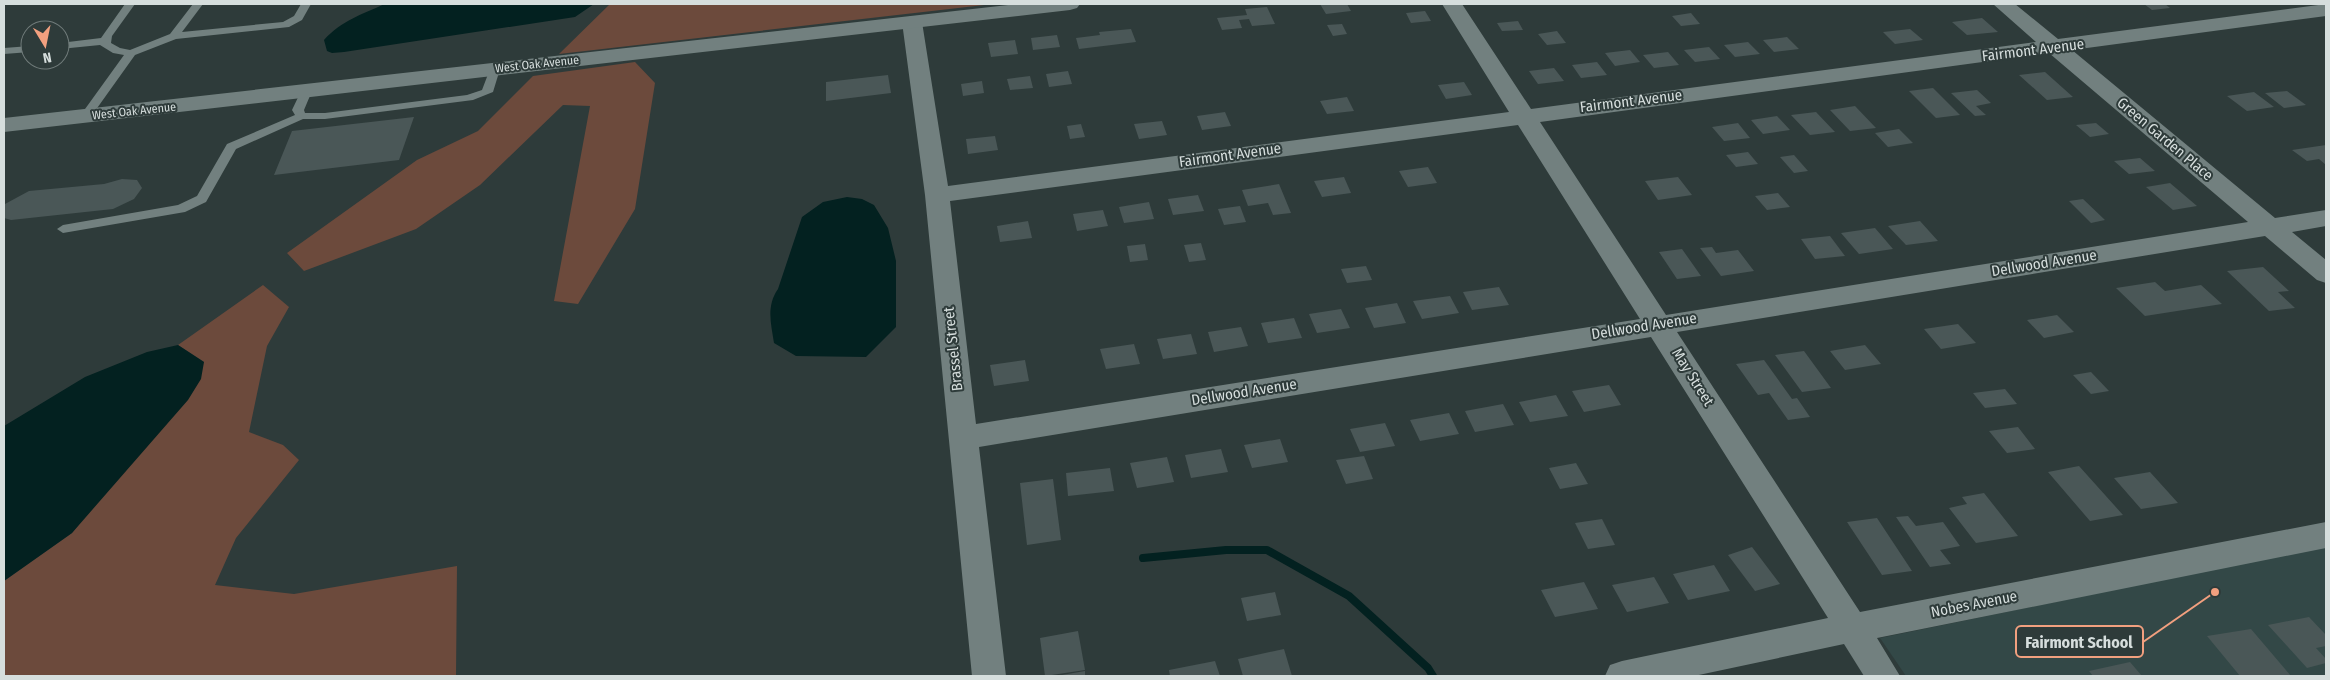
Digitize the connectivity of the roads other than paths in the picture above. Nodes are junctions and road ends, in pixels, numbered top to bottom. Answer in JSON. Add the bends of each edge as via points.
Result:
{"nodes":[{"id":1,"x":130,"y":4,"type":"edge"},
{"id":2,"x":198,"y":4,"type":"edge"},
{"id":3,"x":306,"y":4,"type":"edge"},
{"id":4,"x":1070,"y":4,"type":"edge"},
{"id":5,"x":1452,"y":4,"type":"edge"},
{"id":6,"x":2003,"y":4,"type":"edge"},
{"id":7,"x":2326,"y":10,"type":"edge"},
{"id":8,"x":912,"y":22,"type":"junction"},
{"id":9,"x":174,"y":36,"type":"junction"},
{"id":10,"x":106,"y":41,"type":"junction"},
{"id":11,"x":70,"y":45,"type":"edge"},
{"id":12,"x":2054,"y":47,"type":"junction"},
{"id":13,"x":20,"y":50,"type":"edge"},
{"id":14,"x":4,"y":51,"type":"edge"},
{"id":15,"x":131,"y":52,"type":"junction"},
{"id":16,"x":495,"y":69,"type":"junction"},
{"id":17,"x":306,"y":91,"type":"junction"},
{"id":18,"x":1522,"y":115,"type":"junction"},
{"id":19,"x":86,"y":116,"type":"junction"},
{"id":20,"x":301,"y":116,"type":"junction"},
{"id":21,"x":4,"y":125,"type":"edge"},
{"id":22,"x":937,"y":195,"type":"junction"},
{"id":23,"x":2326,"y":218,"type":"edge"},
{"id":24,"x":2270,"y":227,"type":"junction"},
{"id":25,"x":64,"y":229,"type":"dead end"},
{"id":26,"x":2326,"y":274,"type":"edge"},
{"id":27,"x":1659,"y":324,"type":"junction"},
{"id":28,"x":962,"y":438,"type":"junction"},
{"id":29,"x":2326,"y":535,"type":"edge"},
{"id":30,"x":1852,"y":628,"type":"junction"},
{"id":31,"x":989,"y":676,"type":"edge"},
{"id":32,"x":1622,"y":676,"type":"edge"},
{"id":33,"x":1882,"y":676,"type":"edge"}],
"edges":[{"from":1,"to":10,"type":"lane"},
{"from":2,"to":9,"type":"lane"},
{"from":3,"to":9,"type":"lane","via":[[298,18],[285,25]]},
{"from":4,"to":8,"type":"street","name":"West Oak Avenue"},
{"from":5,"to":18,"type":"street","name":"May Street"},
{"from":6,"to":12,"type":"street","name":"Green Garden Place"},
{"from":7,"to":12,"type":"street","name":"Fairmont Avenue"},
{"from":8,"to":16,"type":"street","name":"West Oak Avenue"},
{"from":8,"to":22,"type":"street","name":"Brassel Street"},
{"from":9,"to":15,"type":"lane"},
{"from":10,"to":11,"type":"lane"},
{"from":10,"to":15,"type":"lane","via":[[105,44],[117,50]]},
{"from":12,"to":18,"type":"street","name":"Fairmont Avenue"},
{"from":12,"to":24,"type":"street","name":"Green Garden Place"},
{"from":13,"to":14,"type":"lane"},
{"from":15,"to":19,"type":"lane"},
{"from":16,"to":17,"type":"street","name":"West Oak Avenue"},
{"from":16,"to":20,"type":"lane","via":[[488,92],[469,98],[325,116]]},
{"from":17,"to":19,"type":"street","name":"West Oak Avenue"},
{"from":17,"to":20,"type":"lane","via":[[298,110]]},
{"from":18,"to":22,"type":"street","name":"Fairmont Avenue"},
{"from":18,"to":27,"type":"street","name":"May Street"},
{"from":19,"to":21,"type":"street","name":"West Oak Avenue"},
{"from":20,"to":25,"type":"lane","via":[[231,147],[202,199],[181,208]]},
{"from":22,"to":28,"type":"street","name":"Brassel Street"},
{"from":23,"to":24,"type":"street","name":"Dellwood Avenue"},
{"from":24,"to":26,"type":"street","name":"Green Garden Place"},
{"from":24,"to":27,"type":"street","name":"Dellwood Avenue"},
{"from":27,"to":28,"type":"street","name":"Dellwood Avenue"},
{"from":27,"to":30,"type":"street","name":"May Street"},
{"from":28,"to":31,"type":"street","name":"Brassel Street"},
{"from":29,"to":30,"type":"street","name":"Nobes Avenue"},
{"from":30,"to":32,"type":"street","name":"Nobes Avenue"},
{"from":30,"to":33,"type":"street","name":"May Street"}]}
